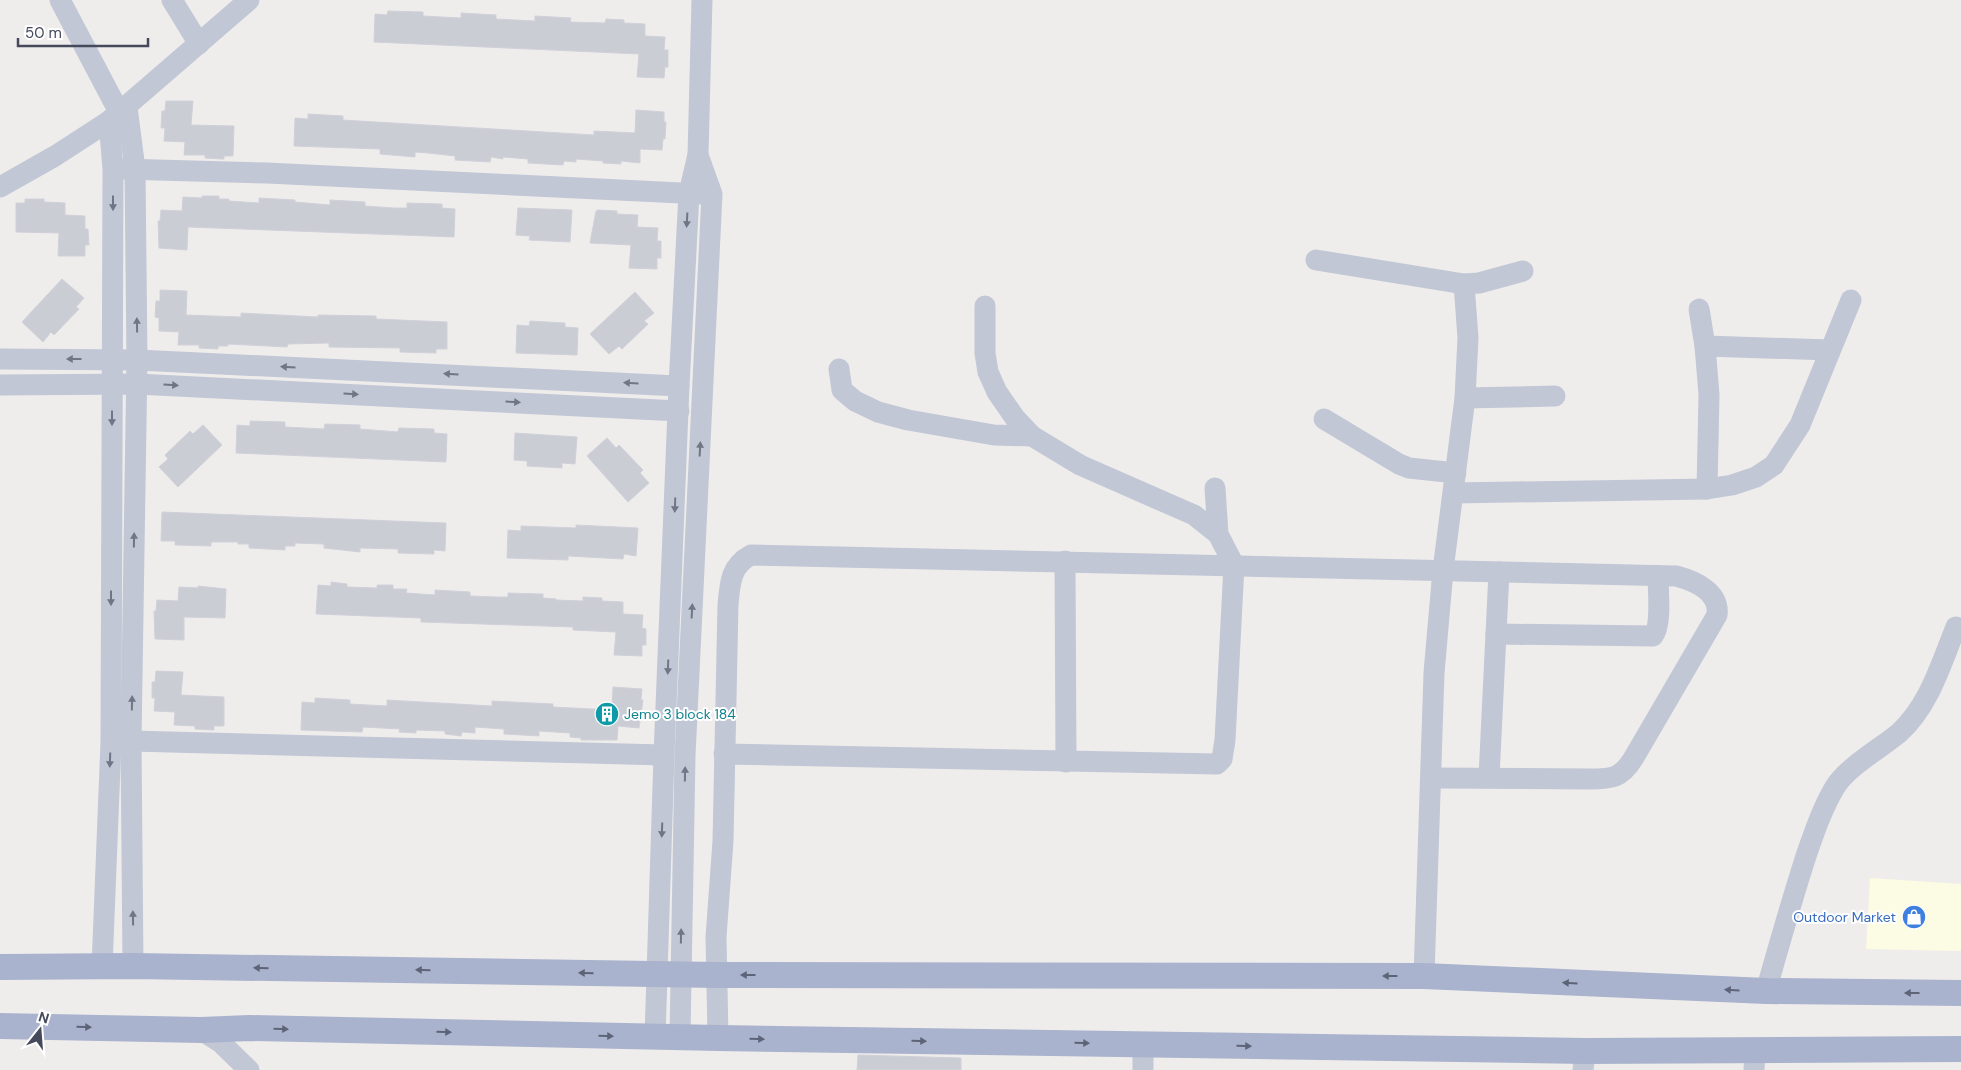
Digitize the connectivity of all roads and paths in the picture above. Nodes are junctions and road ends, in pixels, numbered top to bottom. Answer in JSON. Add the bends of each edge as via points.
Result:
{"nodes":[{"id":1,"x":60,"y":0,"type":"edge"},
{"id":2,"x":172,"y":0,"type":"edge"},
{"id":3,"x":249,"y":0,"type":"edge"},
{"id":4,"x":702,"y":0,"type":"edge"},
{"id":5,"x":199,"y":44,"type":"junction"},
{"id":6,"x":118,"y":113,"type":"junction"},
{"id":7,"x":698,"y":155,"type":"junction"},
{"id":8,"x":135,"y":169,"type":"junction"},
{"id":9,"x":113,"y":170,"type":"junction"},
{"id":10,"x":0,"y":187,"type":"edge"},
{"id":11,"x":689,"y":193,"type":"junction"},
{"id":12,"x":712,"y":194,"type":"junction"},
{"id":13,"x":1316,"y":260,"type":"dead end"},
{"id":14,"x":1523,"y":271,"type":"dead end"},
{"id":15,"x":1464,"y":284,"type":"junction"},
{"id":16,"x":1850,"y":300,"type":"dead end"},
{"id":17,"x":985,"y":306,"type":"dead end"},
{"id":18,"x":1699,"y":309,"type":"dead end"},
{"id":19,"x":1705,"y":346,"type":"junction"},
{"id":20,"x":1830,"y":350,"type":"junction"},
{"id":21,"x":0,"y":359,"type":"edge"},
{"id":22,"x":111,"y":359,"type":"junction"},
{"id":23,"x":137,"y":360,"type":"junction"},
{"id":24,"x":839,"y":369,"type":"dead end"},
{"id":25,"x":476,"y":376,"type":"junction"},
{"id":26,"x":112,"y":384,"type":"junction"},
{"id":27,"x":137,"y":384,"type":"junction"},
{"id":28,"x":0,"y":385,"type":"edge"},
{"id":29,"x":679,"y":386,"type":"junction"},
{"id":30,"x":1555,"y":396,"type":"dead end"},
{"id":31,"x":1465,"y":398,"type":"junction"},
{"id":32,"x":476,"y":400,"type":"junction"},
{"id":33,"x":679,"y":411,"type":"junction"},
{"id":34,"x":1324,"y":419,"type":"dead end"},
{"id":35,"x":1032,"y":436,"type":"junction"},
{"id":36,"x":1455,"y":483,"type":"junction"},
{"id":37,"x":1216,"y":488,"type":"dead end"},
{"id":38,"x":1707,"y":489,"type":"junction"},
{"id":39,"x":1218,"y":534,"type":"junction"},
{"id":40,"x":1065,"y":561,"type":"junction"},
{"id":41,"x":1234,"y":565,"type":"junction"},
{"id":42,"x":1443,"y":570,"type":"junction"},
{"id":43,"x":1499,"y":572,"type":"junction"},
{"id":44,"x":1658,"y":576,"type":"junction"},
{"id":45,"x":1956,"y":627,"type":"dead end"},
{"id":46,"x":1496,"y":634,"type":"junction"},
{"id":47,"x":131,"y":741,"type":"junction"},
{"id":48,"x":724,"y":754,"type":"junction"},
{"id":49,"x":664,"y":755,"type":"junction"},
{"id":50,"x":1066,"y":762,"type":"junction"},
{"id":51,"x":1489,"y":777,"type":"junction"},
{"id":52,"x":1431,"y":778,"type":"junction"},
{"id":53,"x":134,"y":966,"type":"junction"},
{"id":54,"x":0,"y":967,"type":"edge"},
{"id":55,"x":102,"y":967,"type":"junction"},
{"id":56,"x":668,"y":974,"type":"junction"},
{"id":57,"x":718,"y":975,"type":"junction"},
{"id":58,"x":1424,"y":976,"type":"junction"},
{"id":59,"x":1766,"y":991,"type":"junction"},
{"id":60,"x":1961,"y":993,"type":"edge"},
{"id":61,"x":0,"y":1026,"type":"edge"},
{"id":62,"x":248,"y":1028,"type":"junction"},
{"id":63,"x":201,"y":1030,"type":"junction"},
{"id":64,"x":667,"y":1037,"type":"junction"},
{"id":65,"x":718,"y":1038,"type":"junction"},
{"id":66,"x":1143,"y":1044,"type":"junction"},
{"id":67,"x":1961,"y":1050,"type":"edge"},
{"id":68,"x":1584,"y":1060,"type":"edge"},
{"id":69,"x":1754,"y":1060,"type":"edge"},
{"id":70,"x":248,"y":1069,"type":"edge"},
{"id":71,"x":1143,"y":1070,"type":"edge"}],
"edges":[{"from":1,"to":6,"type":"street"},
{"from":2,"to":5,"type":"street"},
{"from":3,"to":5,"type":"street"},
{"from":4,"to":7,"type":"street"},
{"from":5,"to":6,"type":"street"},
{"from":6,"to":8,"type":"street"},
{"from":6,"to":9,"type":"street"},
{"from":6,"to":10,"type":"street","via":[[55,156]]},
{"from":7,"to":11,"type":"street"},
{"from":7,"to":12,"type":"street"},
{"from":8,"to":9,"type":"street"},
{"from":8,"to":11,"type":"street"},
{"from":23,"to":8,"type":"street","one_way":true},
{"from":9,"to":22,"type":"street","one_way":true},
{"from":11,"to":12,"type":"street"},
{"from":11,"to":29,"type":"street","one_way":true},
{"from":56,"to":12,"type":"street","one_way":true,"via":[[685,756]]},
{"from":13,"to":15,"type":"street"},
{"from":14,"to":15,"type":"street"},
{"from":15,"to":31,"type":"street","via":[[1468,338]]},
{"from":16,"to":20,"type":"street"},
{"from":17,"to":35,"type":"street","via":[[988,372],[997,392]]},
{"from":18,"to":19,"type":"street"},
{"from":19,"to":20,"type":"street"},
{"from":19,"to":38,"type":"street","via":[[1709,395]]},
{"from":20,"to":38,"type":"street","via":[[1800,425],[1774,465],[1756,477]]},
{"from":22,"to":21,"type":"street","one_way":true},
{"from":22,"to":23,"type":"street"},
{"from":22,"to":26,"type":"street"},
{"from":25,"to":23,"type":"street","one_way":true},
{"from":23,"to":27,"type":"street"},
{"from":24,"to":35,"type":"street","via":[[842,390],[878,412],[994,435]]},
{"from":29,"to":25,"type":"street","one_way":true},
{"from":25,"to":32,"type":"street"},
{"from":26,"to":27,"type":"street"},
{"from":26,"to":28,"type":"street"},
{"from":26,"to":55,"type":"street","one_way":true,"via":[[111,742]]},
{"from":27,"to":32,"type":"street","one_way":true},
{"from":47,"to":27,"type":"street","one_way":true},
{"from":29,"to":33,"type":"street"},
{"from":30,"to":31,"type":"street"},
{"from":31,"to":36,"type":"street"},
{"from":32,"to":33,"type":"street","one_way":true},
{"from":33,"to":49,"type":"street","one_way":true},
{"from":34,"to":36,"type":"street","via":[[1404,466]]},
{"from":35,"to":39,"type":"street","via":[[1080,465],[1194,515]]},
{"from":36,"to":38,"type":"street"},
{"from":36,"to":42,"type":"street"},
{"from":37,"to":39,"type":"street"},
{"from":39,"to":41,"type":"street"},
{"from":40,"to":41,"type":"street"},
{"from":40,"to":48,"type":"street","via":[[763,554],[743,559],[730,579],[728,596]]},
{"from":40,"to":50,"type":"street"},
{"from":41,"to":42,"type":"street"},
{"from":41,"to":50,"type":"street","via":[[1222,760],[1209,765]]},
{"from":42,"to":43,"type":"street"},
{"from":42,"to":52,"type":"street","via":[[1434,673]]},
{"from":43,"to":44,"type":"street"},
{"from":43,"to":46,"type":"street"},
{"from":44,"to":46,"type":"street","via":[[1658,623],[1653,636]]},
{"from":44,"to":51,"type":"street","via":[[1676,576],[1704,588],[1718,607],[1717,615],[1626,770],[1606,779]]},
{"from":45,"to":59,"type":"street","via":[[1930,690],[1916,714],[1900,732],[1836,785],[1819,820],[1794,892]]},
{"from":46,"to":51,"type":"street"},
{"from":47,"to":49,"type":"street"},
{"from":53,"to":47,"type":"street","one_way":true},
{"from":48,"to":50,"type":"street"},
{"from":48,"to":57,"type":"street","via":[[723,841],[716,936]]},
{"from":49,"to":56,"type":"street","one_way":true},
{"from":51,"to":52,"type":"street"},
{"from":52,"to":58,"type":"street"},
{"from":53,"to":55,"type":"main road"},
{"from":56,"to":53,"type":"main road","one_way":true},
{"from":54,"to":55,"type":"main road"},
{"from":56,"to":57,"type":"main road"},
{"from":56,"to":64,"type":"street"},
{"from":58,"to":57,"type":"main road","one_way":true},
{"from":57,"to":65,"type":"street"},
{"from":59,"to":58,"type":"main road","one_way":true},
{"from":60,"to":59,"type":"main road","one_way":true},
{"from":61,"to":63,"type":"main road","one_way":true},
{"from":62,"to":63,"type":"main road"},
{"from":62,"to":64,"type":"main road","one_way":true},
{"from":62,"to":70,"type":"street"},
{"from":63,"to":70,"type":"street","via":[[220,1042]]},
{"from":64,"to":65,"type":"main road"},
{"from":65,"to":66,"type":"main road","one_way":true},
{"from":66,"to":68,"type":"main road","one_way":true},
{"from":66,"to":71,"type":"street"},
{"from":67,"to":69,"type":"main road"},
{"from":68,"to":69,"type":"main road"}]}
